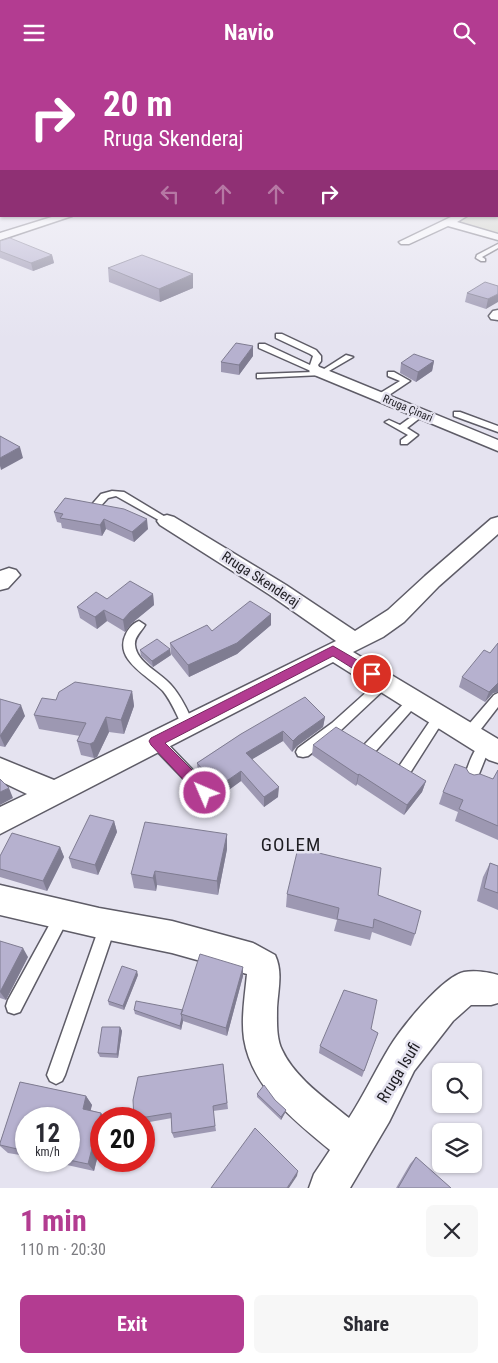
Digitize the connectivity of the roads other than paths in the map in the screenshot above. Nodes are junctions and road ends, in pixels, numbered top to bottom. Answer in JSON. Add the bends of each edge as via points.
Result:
{"nodes":[{"id":1,"x":420,"y":234,"type":"edge"},
{"id":2,"x":405,"y":242,"type":"dead end"},
{"id":3,"x":498,"y":250,"type":"edge"},
{"id":4,"x":483,"y":260,"type":"dead end"},
{"id":5,"x":280,"y":337,"type":"dead end"},
{"id":6,"x":262,"y":346,"type":"dead end"},
{"id":7,"x":349,"y":357,"type":"dead end"},
{"id":8,"x":320,"y":372,"type":"junction"},
{"id":9,"x":391,"y":374,"type":"dead end"},
{"id":10,"x":260,"y":376,"type":"dead end"},
{"id":11,"x":380,"y":397,"type":"junction"},
{"id":12,"x":421,"y":414,"type":"junction"},
{"id":13,"x":457,"y":414,"type":"dead end"},
{"id":14,"x":389,"y":422,"type":"dead end"},
{"id":15,"x":401,"y":428,"type":"junction"},
{"id":16,"x":498,"y":429,"type":"edge"},
{"id":17,"x":404,"y":442,"type":"dead end"},
{"id":18,"x":492,"y":443,"type":"edge"},
{"id":19,"x":93,"y":509,"type":"edge"},
{"id":20,"x":167,"y":521,"type":"joint"},
{"id":21,"x":498,"y":523,"type":"edge"},
{"id":22,"x":139,"y":625,"type":"dead end"},
{"id":23,"x":342,"y":646,"type":"junction"},
{"id":24,"x":385,"y":682,"type":"junction"},
{"id":25,"x":498,"y":698,"type":"edge"},
{"id":26,"x":414,"y":700,"type":"junction"},
{"id":27,"x":443,"y":718,"type":"junction"},
{"id":28,"x":188,"y":725,"type":"junction"},
{"id":29,"x":156,"y":741,"type":"junction"},
{"id":30,"x":485,"y":744,"type":"edge"},
{"id":31,"x":369,"y":749,"type":"edge"},
{"id":32,"x":303,"y":752,"type":"dead end"},
{"id":33,"x":0,"y":769,"type":"edge"},
{"id":34,"x":404,"y":769,"type":"edge"},
{"id":35,"x":470,"y":780,"type":"edge"},
{"id":36,"x":54,"y":793,"type":"junction"},
{"id":37,"x":205,"y":793,"type":"dead end"},
{"id":38,"x":0,"y":821,"type":"edge"},
{"id":39,"x":0,"y":900,"type":"edge"},
{"id":40,"x":63,"y":915,"type":"junction"},
{"id":41,"x":108,"y":925,"type":"junction"},
{"id":42,"x":491,"y":989,"type":"dead end"},
{"id":43,"x":14,"y":1006,"type":"dead end"},
{"id":44,"x":56,"y":1075,"type":"dead end"},
{"id":45,"x":353,"y":1145,"type":"junction"},
{"id":46,"x":328,"y":1188,"type":"edge"}],
"edges":[{"from":1,"to":2,"type":"street"},
{"from":3,"to":4,"type":"lane","via":[[479,256]]},
{"from":5,"to":8,"type":"lane","via":[[313,352],[317,356],[314,365]]},
{"from":6,"to":8,"type":"lane"},
{"from":7,"to":8,"type":"lane"},
{"from":8,"to":10,"type":"lane"},
{"from":8,"to":11,"type":"street","name":"Rruga Çinari"},
{"from":9,"to":11,"type":"lane","via":[[406,381]]},
{"from":11,"to":12,"type":"street","name":"Rruga Çinari"},
{"from":12,"to":15,"type":"lane"},
{"from":12,"to":18,"type":"street","name":"Rruga Çinari"},
{"from":13,"to":16,"type":"lane"},
{"from":14,"to":15,"type":"lane"},
{"from":15,"to":17,"type":"lane","via":[[414,435]]},
{"from":16,"to":18,"type":"lane"},
{"from":19,"to":20,"type":"lane","via":[[104,495],[121,494]]},
{"from":20,"to":23,"type":"street","name":"Rruga Skenderaj","via":[[339,631]]},
{"from":21,"to":23,"type":"street","via":[[396,616],[375,631]]},
{"from":22,"to":28,"type":"lane","via":[[130,633],[127,643],[130,652],[167,688]]},
{"from":23,"to":24,"type":"street","name":"Rruga Skenderaj"},
{"from":23,"to":28,"type":"street"},
{"from":24,"to":26,"type":"street","name":"Rruga Skenderaj"},
{"from":24,"to":32,"type":"lane"},
{"from":25,"to":30,"type":"lane"},
{"from":26,"to":27,"type":"street","name":"Rruga Skenderaj"},
{"from":26,"to":31,"type":"lane"},
{"from":27,"to":30,"type":"street","name":"Rruga Skenderaj"},
{"from":27,"to":34,"type":"lane","via":[[434,725]]},
{"from":28,"to":29,"type":"street"},
{"from":29,"to":36,"type":"street"},
{"from":29,"to":37,"type":"lane"},
{"from":30,"to":35,"type":"lane"},
{"from":33,"to":36,"type":"street"},
{"from":36,"to":38,"type":"street"},
{"from":39,"to":40,"type":"street"},
{"from":40,"to":41,"type":"street"},
{"from":40,"to":43,"type":"lane"},
{"from":41,"to":44,"type":"lane"},
{"from":41,"to":45,"type":"street","via":[[172,937],[253,959],[264,966],[260,1020],[264,1051],[283,1084]]},
{"from":42,"to":45,"type":"street","name":"Rruga Isufi","via":[[465,988],[441,1009],[402,1059]]},
{"from":45,"to":46,"type":"street","name":"Rruga Isufi"}]}
